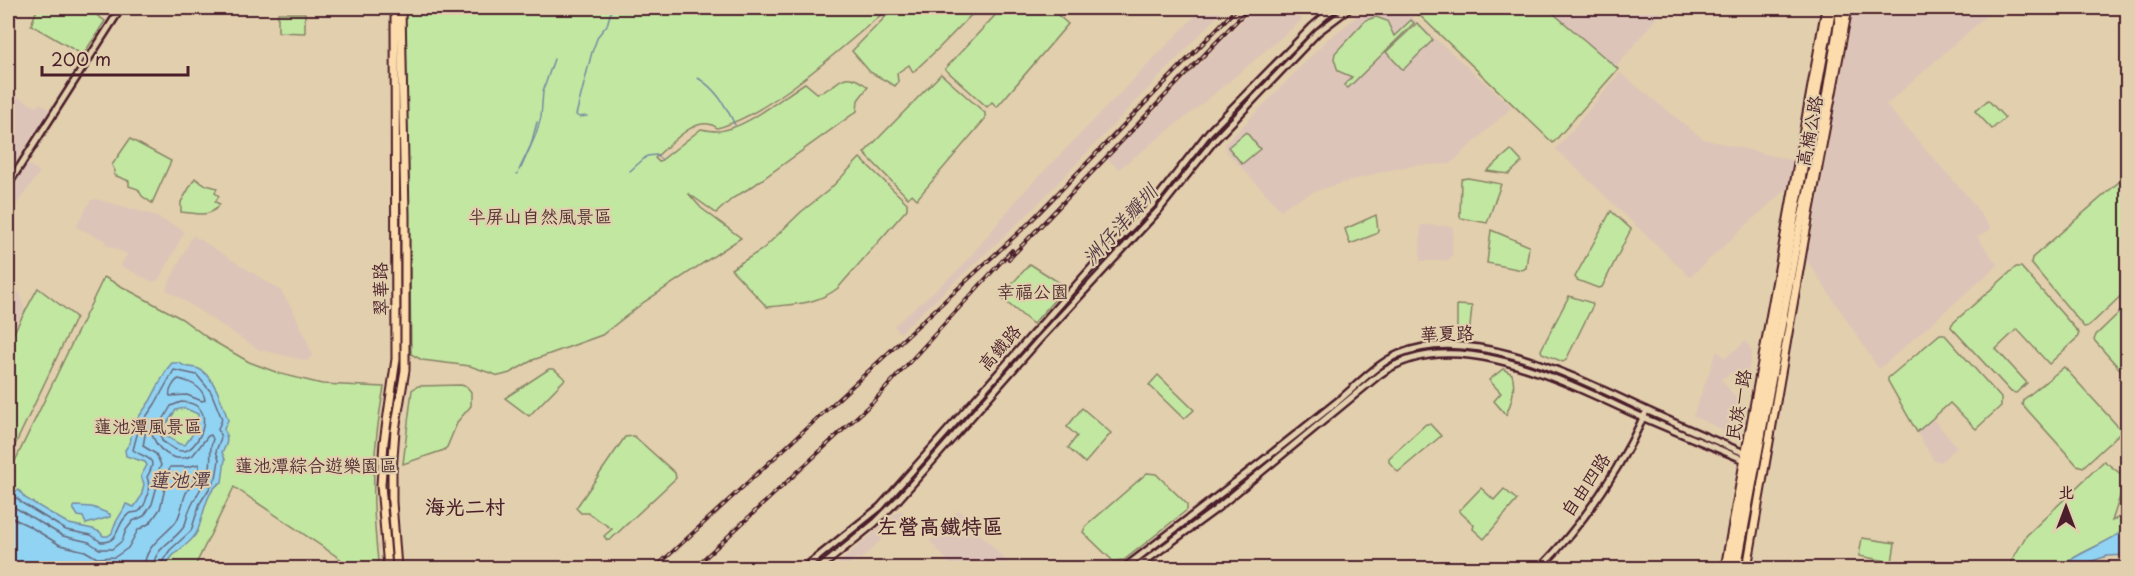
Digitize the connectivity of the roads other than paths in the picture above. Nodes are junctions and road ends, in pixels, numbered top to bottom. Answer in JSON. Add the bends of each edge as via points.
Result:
{"nodes":[{"id":1,"x":121,"y":8,"type":"edge"},
{"id":2,"x":395,"y":8,"type":"edge"},
{"id":3,"x":401,"y":8,"type":"edge"},
{"id":4,"x":1334,"y":8,"type":"edge"},
{"id":5,"x":1350,"y":8,"type":"edge"},
{"id":6,"x":1826,"y":8,"type":"edge"},
{"id":7,"x":1832,"y":8,"type":"edge"},
{"id":8,"x":1841,"y":8,"type":"edge"},
{"id":9,"x":1848,"y":8,"type":"edge"},
{"id":10,"x":8,"y":185,"type":"edge"},
{"id":11,"x":1789,"y":249,"type":"junction"},
{"id":12,"x":1801,"y":260,"type":"joint"},
{"id":13,"x":1647,"y":410,"type":"junction"},
{"id":14,"x":1644,"y":418,"type":"junction"},
{"id":15,"x":1750,"y":459,"type":"junction"},
{"id":16,"x":388,"y":568,"type":"edge"},
{"id":17,"x":397,"y":568,"type":"edge"},
{"id":18,"x":804,"y":568,"type":"edge"},
{"id":19,"x":820,"y":568,"type":"edge"},
{"id":20,"x":1124,"y":568,"type":"edge"},
{"id":21,"x":1136,"y":568,"type":"edge"},
{"id":22,"x":1540,"y":568,"type":"edge"},
{"id":23,"x":1725,"y":568,"type":"edge"},
{"id":24,"x":1731,"y":568,"type":"edge"},
{"id":25,"x":1737,"y":568,"type":"edge"},
{"id":26,"x":1747,"y":568,"type":"edge"}],
"edges":[{"from":1,"to":10,"type":"street"},
{"from":2,"to":16,"type":"main road","name":"翠華路","via":[[396,359],[381,485]]},
{"from":3,"to":17,"type":"main road","name":"翠華路","via":[[405,370],[395,430],[392,485]]},
{"from":4,"to":18,"type":"street","name":"高鐵路","via":[[1209,132],[1152,205],[880,507]]},
{"from":5,"to":19,"type":"street","name":"高鐵路","via":[[1318,32],[1214,141],[1158,211],[898,500]]},
{"from":6,"to":11,"type":"main road","name":"高楠公路"},
{"from":7,"to":11,"type":"main road","name":"高楠公路"},
{"from":8,"to":11,"type":"main road","name":"高楠公路","via":[[1817,150]]},
{"from":9,"to":12,"type":"main road","name":"高楠公路"},
{"from":11,"to":15,"type":"main road","name":"民族一路"},
{"from":12,"to":26,"type":"main road","name":"民族一路"},
{"from":13,"to":14,"type":"street","name":"自由四路"},
{"from":13,"to":15,"type":"street","name":"華夏路"},
{"from":13,"to":20,"type":"street","name":"華夏路","via":[[1565,373],[1483,348],[1435,347],[1400,354],[1378,367]]},
{"from":14,"to":15,"type":"street","name":"華夏路"},
{"from":14,"to":21,"type":"street","name":"華夏路","via":[[1551,377],[1482,356],[1416,357],[1382,372],[1215,510]]},
{"from":14,"to":22,"type":"street","name":"自由四路","via":[[1608,483],[1564,543]]},
{"from":15,"to":23,"type":"main road","name":"民族一路"},
{"from":15,"to":24,"type":"main road","name":"民族一路"},
{"from":15,"to":25,"type":"main road","name":"民族一路"}]}
